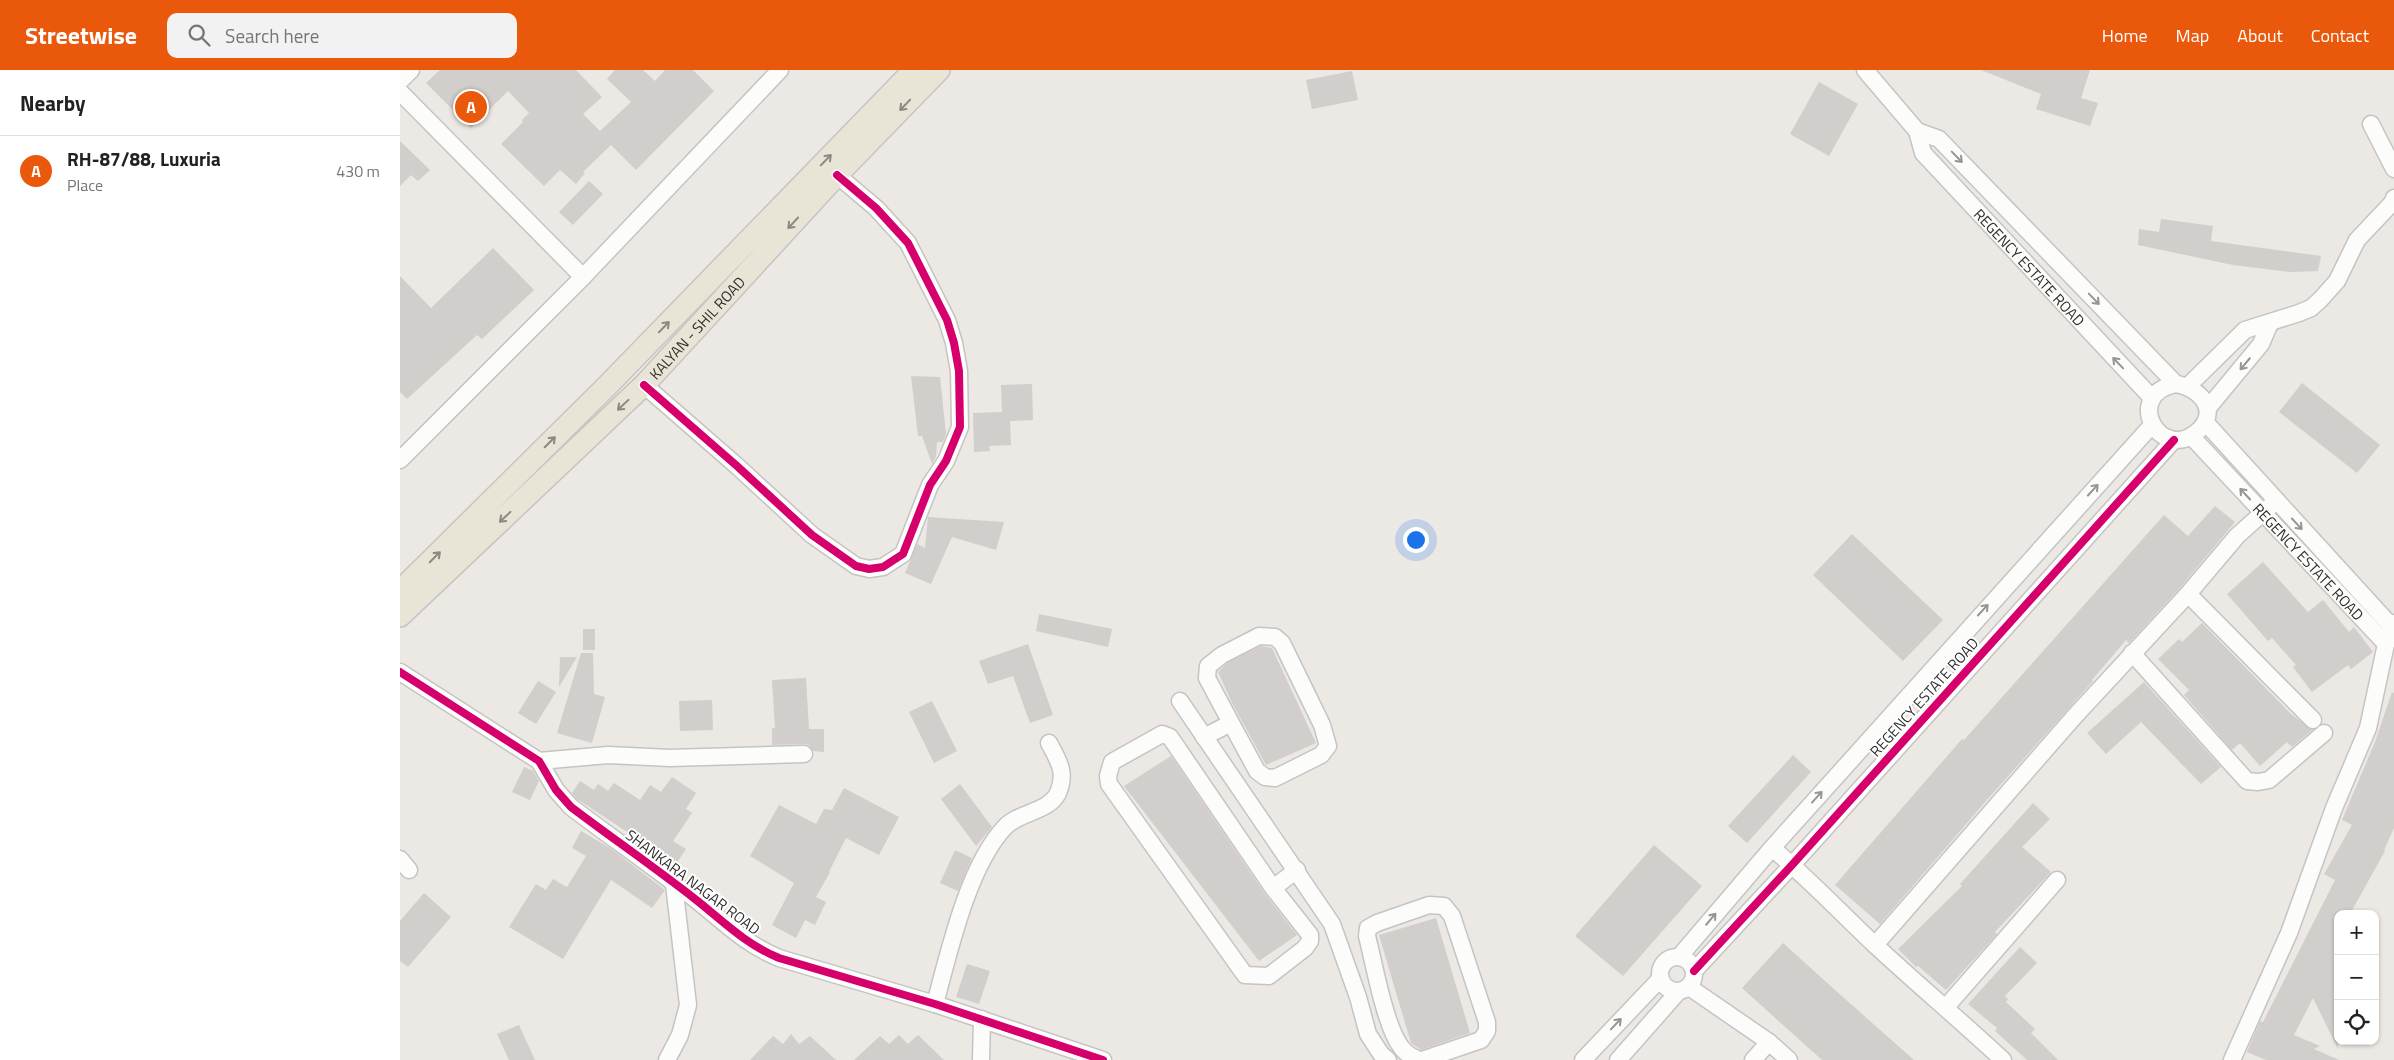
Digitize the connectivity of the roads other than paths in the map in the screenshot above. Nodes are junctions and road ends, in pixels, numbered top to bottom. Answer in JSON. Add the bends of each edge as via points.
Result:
{"nodes":[{"id":1,"x":411,"y":70,"type":"edge"},
{"id":2,"x":780,"y":70,"type":"edge"},
{"id":3,"x":914,"y":70,"type":"edge"},
{"id":4,"x":939,"y":70,"type":"edge"},
{"id":5,"x":1865,"y":70,"type":"edge"},
{"id":6,"x":400,"y":81,"type":"edge"},
{"id":7,"x":400,"y":92,"type":"edge"},
{"id":8,"x":2371,"y":124,"type":"dead end"},
{"id":9,"x":1917,"y":131,"type":"junction"},
{"id":10,"x":2394,"y":169,"type":"edge"},
{"id":11,"x":837,"y":175,"type":"junction"},
{"id":12,"x":2394,"y":198,"type":"edge"},
{"id":13,"x":583,"y":277,"type":"junction"},
{"id":14,"x":2076,"y":281,"type":"junction"},
{"id":15,"x":2056,"y":297,"type":"junction"},
{"id":16,"x":2270,"y":323,"type":"junction"},
{"id":17,"x":644,"y":385,"type":"junction"},
{"id":18,"x":2182,"y":385,"type":"junction"},
{"id":19,"x":2152,"y":398,"type":"junction"},
{"id":20,"x":2207,"y":415,"type":"junction"},
{"id":21,"x":2152,"y":425,"type":"junction"},
{"id":22,"x":2191,"y":436,"type":"junction"},
{"id":23,"x":2174,"y":440,"type":"junction"},
{"id":24,"x":400,"y":460,"type":"edge"},
{"id":25,"x":2276,"y":501,"type":"junction"},
{"id":26,"x":2262,"y":512,"type":"junction"},
{"id":27,"x":400,"y":591,"type":"edge"},
{"id":28,"x":2188,"y":594,"type":"junction"},
{"id":29,"x":400,"y":616,"type":"edge"},
{"id":30,"x":2393,"y":625,"type":"edge"},
{"id":31,"x":1966,"y":629,"type":"junction"},
{"id":32,"x":2386,"y":644,"type":"junction"},
{"id":33,"x":1986,"y":648,"type":"junction"},
{"id":34,"x":2132,"y":653,"type":"junction"},
{"id":35,"x":400,"y":672,"type":"edge"},
{"id":36,"x":1180,"y":701,"type":"dead end"},
{"id":37,"x":2313,"y":720,"type":"dead end"},
{"id":38,"x":1231,"y":723,"type":"junction"},
{"id":39,"x":2324,"y":734,"type":"dead end"},
{"id":40,"x":1204,"y":737,"type":"junction"},
{"id":41,"x":1049,"y":743,"type":"dead end"},
{"id":42,"x":804,"y":754,"type":"dead end"},
{"id":43,"x":539,"y":761,"type":"junction"},
{"id":44,"x":1772,"y":848,"type":"junction"},
{"id":45,"x":1792,"y":865,"type":"junction"},
{"id":46,"x":1296,"y":870,"type":"junction"},
{"id":47,"x":2057,"y":880,"type":"dead end"},
{"id":48,"x":674,"y":884,"type":"junction"},
{"id":49,"x":1273,"y":888,"type":"junction"},
{"id":50,"x":1875,"y":945,"type":"junction"},
{"id":51,"x":1679,"y":957,"type":"junction"},
{"id":52,"x":1660,"y":979,"type":"junction"},
{"id":53,"x":1687,"y":983,"type":"junction"},
{"id":54,"x":1381,"y":990,"type":"junction"},
{"id":55,"x":1358,"y":997,"type":"junction"},
{"id":56,"x":935,"y":1004,"type":"junction"},
{"id":57,"x":1946,"y":1007,"type":"junction"},
{"id":58,"x":982,"y":1020,"type":"junction"},
{"id":59,"x":1769,"y":1042,"type":"junction"},
{"id":60,"x":666,"y":1060,"type":"edge"},
{"id":61,"x":982,"y":1060,"type":"edge"},
{"id":62,"x":1103,"y":1060,"type":"edge"},
{"id":63,"x":1388,"y":1060,"type":"edge"},
{"id":64,"x":1420,"y":1060,"type":"edge"},
{"id":65,"x":1583,"y":1060,"type":"edge"},
{"id":66,"x":1618,"y":1060,"type":"edge"},
{"id":67,"x":1753,"y":1060,"type":"edge"},
{"id":68,"x":1789,"y":1060,"type":"edge"},
{"id":69,"x":2003,"y":1060,"type":"edge"},
{"id":70,"x":2232,"y":1060,"type":"edge"}],
"edges":[{"from":1,"to":6,"type":"street"},
{"from":2,"to":13,"type":"street"},
{"from":27,"to":3,"type":"main road","name":"KALYAN - SHIL ROAD","one_way":true,"via":[[606,387]]},
{"from":4,"to":11,"type":"main road","name":"KALYAN - SHIL ROAD","one_way":true},
{"from":5,"to":9,"type":"street"},
{"from":7,"to":13,"type":"street"},
{"from":8,"to":10,"type":"street"},
{"from":9,"to":14,"type":"street","one_way":true,"via":[[1940,139]]},
{"from":9,"to":15,"type":"street","name":"REGENCY ESTATE ROAD","via":[[1923,153]]},
{"from":11,"to":17,"type":"main road","name":"KALYAN - SHIL ROAD","one_way":true},
{"from":11,"to":17,"type":"street","via":[[876,208],[908,243],[947,320],[959,371],[960,427],[946,461],[930,485],[903,554],[883,567],[869,569],[856,566],[812,535]]},
{"from":12,"to":16,"type":"street","via":[[2357,240],[2337,281],[2320,300],[2311,308]]},
{"from":13,"to":24,"type":"street"},
{"from":14,"to":15,"type":"street"},
{"from":14,"to":18,"type":"street","one_way":true},
{"from":19,"to":15,"type":"street","name":"REGENCY ESTATE ROAD","one_way":true},
{"from":16,"to":18,"type":"street","via":[[2245,330]]},
{"from":16,"to":20,"type":"street","one_way":true,"via":[[2261,344]]},
{"from":17,"to":29,"type":"main road","name":"KALYAN - SHIL ROAD","one_way":true},
{"from":18,"to":19,"type":"street","via":[[2158,391]]},
{"from":18,"to":20,"type":"street","via":[[2200,396]]},
{"from":19,"to":21,"type":"street","via":[[2149,407]]},
{"from":20,"to":22,"type":"street"},
{"from":20,"to":25,"type":"street"},
{"from":21,"to":23,"type":"street","via":[[2157,432]]},
{"from":31,"to":21,"type":"street","name":"REGENCY ESTATE ROAD","one_way":true},
{"from":22,"to":23,"type":"street"},
{"from":26,"to":22,"type":"street","name":"REGENCY ESTATE ROAD","one_way":true},
{"from":23,"to":33,"type":"street","name":"REGENCY ESTATE ROAD"},
{"from":25,"to":26,"type":"street"},
{"from":25,"to":30,"type":"street","one_way":true},
{"from":26,"to":28,"type":"street"},
{"from":26,"to":32,"type":"street","name":"REGENCY ESTATE ROAD"},
{"from":28,"to":34,"type":"street"},
{"from":28,"to":37,"type":"street"},
{"from":30,"to":32,"type":"street"},
{"from":31,"to":33,"type":"street"},
{"from":44,"to":31,"type":"street","name":"REGENCY ESTATE ROAD","one_way":true},
{"from":32,"to":70,"type":"street","via":[[2368,728],[2334,808],[2289,933]]},
{"from":33,"to":45,"type":"street","name":"REGENCY ESTATE ROAD"},
{"from":34,"to":39,"type":"street","via":[[2247,781],[2269,780]]},
{"from":34,"to":50,"type":"street"},
{"from":35,"to":43,"type":"street","name":"SHANKARA NAGAR ROAD"},
{"from":36,"to":40,"type":"street"},
{"from":38,"to":38,"type":"street","via":[[1207,678],[1208,666],[1259,636],[1275,637],[1282,643],[1322,725],[1328,746],[1321,755],[1276,778],[1265,777],[1257,771]]},
{"from":38,"to":40,"type":"street"},
{"from":40,"to":46,"type":"street"},
{"from":41,"to":56,"type":"street","via":[[1063,770],[1058,792],[1051,803],[1005,826],[980,863]]},
{"from":42,"to":43,"type":"street","via":[[670,758],[608,755]]},
{"from":43,"to":48,"type":"street","name":"SHANKARA NAGAR ROAD","via":[[556,790],[571,807]]},
{"from":44,"to":45,"type":"street"},
{"from":51,"to":44,"type":"street","name":"REGENCY ESTATE ROAD","one_way":true},
{"from":45,"to":50,"type":"street"},
{"from":45,"to":53,"type":"street","name":"REGENCY ESTATE ROAD"},
{"from":46,"to":49,"type":"street"},
{"from":46,"to":55,"type":"street","via":[[1332,924]]},
{"from":47,"to":57,"type":"street"},
{"from":48,"to":56,"type":"street","name":"SHANKARA NAGAR ROAD","via":[[761,950]]},
{"from":48,"to":60,"type":"street","via":[[688,1005],[680,1035]]},
{"from":49,"to":49,"type":"street","via":[[1310,935],[1310,942],[1268,976],[1245,975],[1109,784],[1112,762],[1162,734],[1170,737]]},
{"from":50,"to":57,"type":"street"},
{"from":51,"to":52,"type":"street","via":[[1664,962]]},
{"from":51,"to":53,"type":"street","via":[[1689,961]]},
{"from":52,"to":53,"type":"street","via":[[1667,988]]},
{"from":65,"to":52,"type":"street","one_way":true},
{"from":53,"to":59,"type":"street"},
{"from":53,"to":66,"type":"street","name":"REGENCY ESTATE ROAD"},
{"from":54,"to":55,"type":"street"},
{"from":54,"to":64,"type":"street","via":[[1389,1023],[1400,1046],[1410,1057]]},
{"from":54,"to":64,"type":"street","via":[[1367,936],[1368,928],[1428,905],[1444,906],[1452,916],[1487,1022],[1487,1032],[1481,1040]]},
{"from":55,"to":63,"type":"street","via":[[1368,1034]]},
{"from":56,"to":58,"type":"street","name":"SHANKARA NAGAR ROAD"},
{"from":57,"to":69,"type":"street"},
{"from":58,"to":61,"type":"street"},
{"from":58,"to":62,"type":"street","name":"SHANKARA NAGAR ROAD"},
{"from":59,"to":67,"type":"street"},
{"from":59,"to":68,"type":"street"}]}
